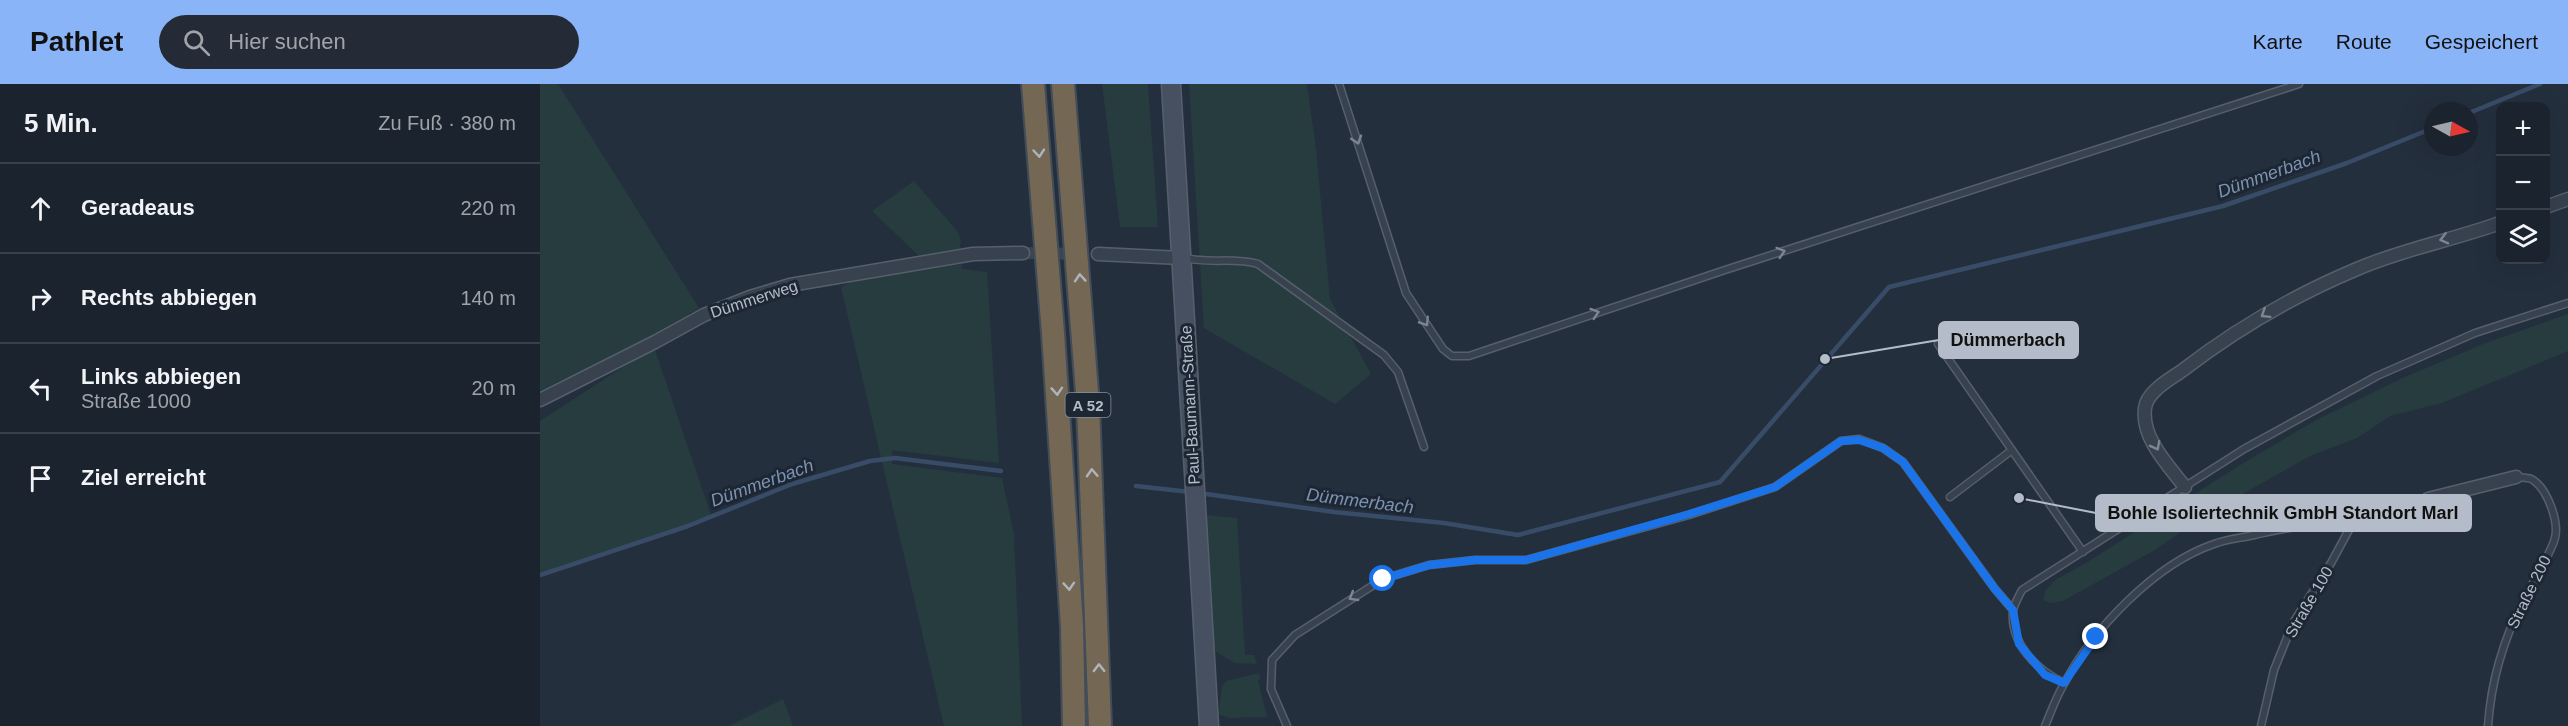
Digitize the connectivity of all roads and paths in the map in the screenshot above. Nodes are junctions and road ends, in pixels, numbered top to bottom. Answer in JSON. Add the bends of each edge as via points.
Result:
{"nodes":[{"id":1,"x":1063,"y":84,"type":"edge"},
{"id":2,"x":1171,"y":84,"type":"edge"},
{"id":3,"x":1339,"y":84,"type":"edge"},
{"id":4,"x":2299,"y":84,"type":"edge"},
{"id":5,"x":1033,"y":88,"type":"edge"},
{"id":6,"x":2568,"y":199,"type":"edge"},
{"id":7,"x":2550,"y":206,"type":"edge"},
{"id":8,"x":2496,"y":224,"type":"edge"},
{"id":9,"x":1023,"y":253,"type":"tunnel mouth"},
{"id":10,"x":1098,"y":254,"type":"tunnel mouth"},
{"id":11,"x":1181,"y":258,"type":"junction"},
{"id":12,"x":2568,"y":303,"type":"edge"},
{"id":13,"x":1938,"y":344,"type":"dead end"},
{"id":14,"x":540,"y":400,"type":"edge"},
{"id":15,"x":1424,"y":447,"type":"dead end"},
{"id":16,"x":2012,"y":450,"type":"junction"},
{"id":17,"x":2516,"y":477,"type":"joint"},
{"id":18,"x":2185,"y":487,"type":"junction"},
{"id":19,"x":1950,"y":497,"type":"dead end"},
{"id":20,"x":2428,"y":499,"type":"joint"},
{"id":21,"x":2357,"y":516,"type":"junction"},
{"id":22,"x":2083,"y":552,"type":"junction"},
{"id":23,"x":2013,"y":610,"type":"junction"},
{"id":24,"x":2064,"y":683,"type":"junction"},
{"id":25,"x":1074,"y":726,"type":"edge"},
{"id":26,"x":1100,"y":726,"type":"edge"},
{"id":27,"x":1209,"y":726,"type":"edge"},
{"id":28,"x":1287,"y":726,"type":"edge"},
{"id":29,"x":2045,"y":726,"type":"edge"},
{"id":30,"x":2261,"y":726,"type":"edge"},
{"id":31,"x":2488,"y":726,"type":"edge"}],
"edges":[{"from":26,"to":1,"type":"highway","number":"A 52","one_way":true,"via":[[1088,405]]},
{"from":2,"to":11,"type":"main road","name":"Paul-Baumann-Straße"},
{"from":3,"to":4,"type":"lane","one_way":true,"via":[[1406,293],[1443,349],[1452,356],[1469,356]]},
{"from":5,"to":25,"type":"highway","number":"A 52","one_way":true,"via":[[1067,544]]},
{"from":6,"to":7,"type":"street"},
{"from":8,"to":18,"type":"street","one_way":true,"via":[[2357,269],[2274,309],[2211,348],[2152,394],[2145,405],[2144,423],[2157,450]]},
{"from":9,"to":14,"type":"street","name":"Dümmerweg","via":[[973,254],[790,285],[760,294],[704,315]]},
{"from":10,"to":11,"type":"street"},
{"from":11,"to":15,"type":"lane","via":[[1258,264],[1384,355],[1398,372]]},
{"from":11,"to":27,"type":"main road","name":"Paul-Baumann-Straße"},
{"from":12,"to":18,"type":"lane","via":[[2475,333],[2377,376],[2244,448]]},
{"from":13,"to":16,"type":"lane"},
{"from":16,"to":19,"type":"lane"},
{"from":16,"to":22,"type":"lane"},
{"from":17,"to":20,"type":"street"},
{"from":17,"to":31,"type":"lane","name":"Straße 200","via":[[2533,480],[2543,490],[2555,522],[2555,538],[2502,648]]},
{"from":18,"to":22,"type":"lane"},
{"from":20,"to":21,"type":"lane"},
{"from":21,"to":24,"type":"lane","via":[[2214,544],[2166,566],[2110,621]]},
{"from":21,"to":30,"type":"lane","name":"Straße 100","via":[[2293,623],[2274,670]]},
{"from":22,"to":23,"type":"lane","via":[[2022,590]]},
{"from":23,"to":24,"type":"lane","via":[[2019,644],[2045,675]]},
{"from":23,"to":28,"type":"lane","one_way":true,"via":[[1903,462],[1883,448],[1859,440],[1841,441],[1775,487],[1689,514],[1526,560],[1429,565],[1383,579],[1295,635],[1272,660],[1270,689]]},
{"from":24,"to":29,"type":"lane"}]}
